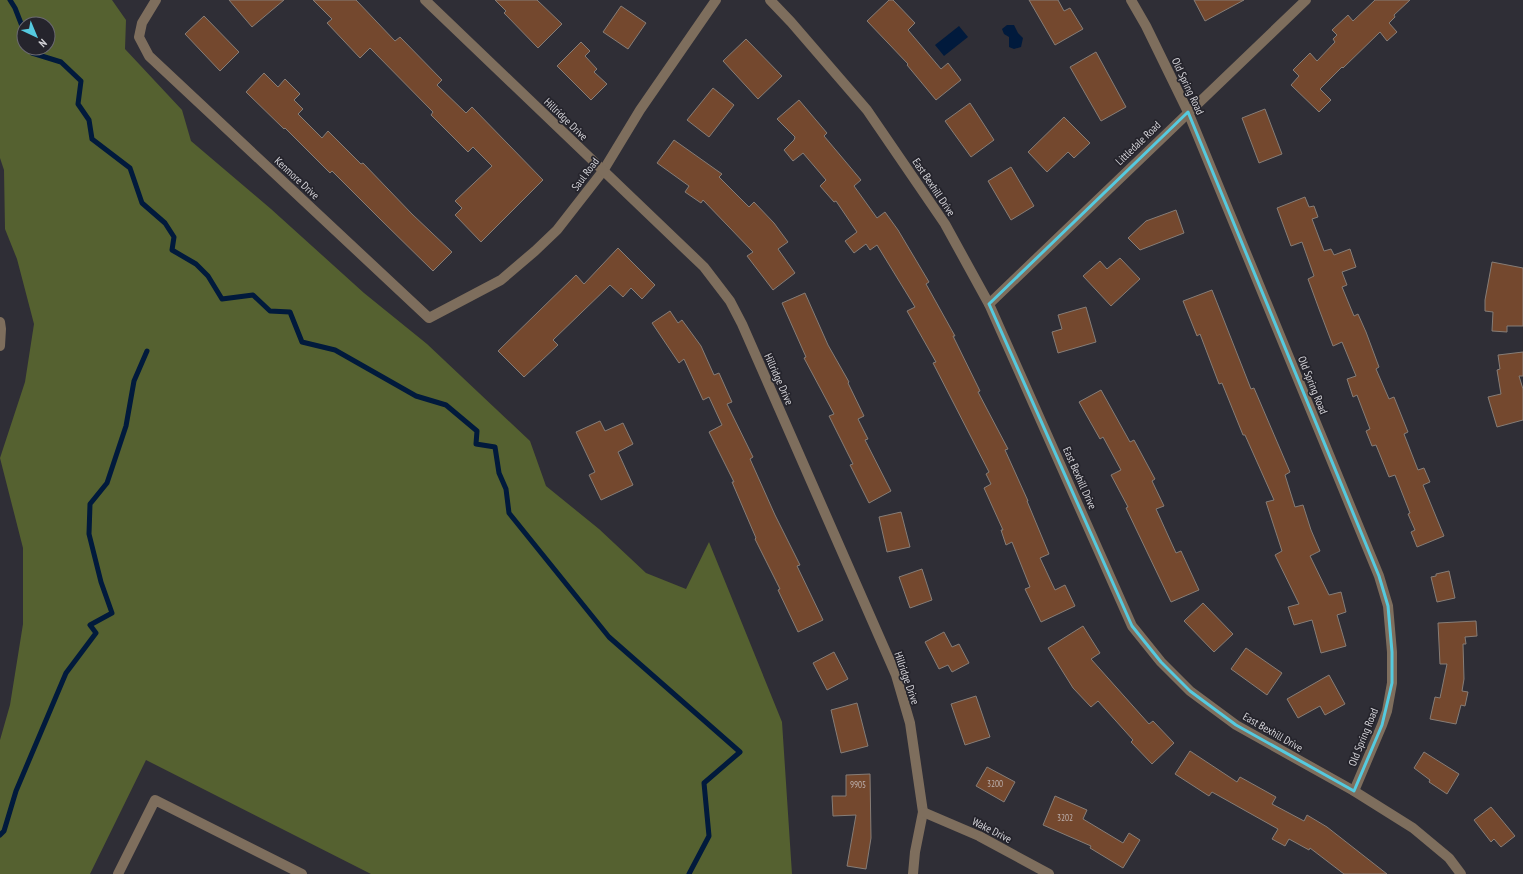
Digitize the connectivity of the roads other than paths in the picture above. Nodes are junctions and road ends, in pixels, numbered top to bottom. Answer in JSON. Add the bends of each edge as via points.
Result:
{"nodes":[{"id":1,"x":156,"y":0,"type":"edge"},
{"id":2,"x":425,"y":0,"type":"edge"},
{"id":3,"x":716,"y":0,"type":"edge"},
{"id":4,"x":770,"y":0,"type":"edge"},
{"id":5,"x":1131,"y":0,"type":"edge"},
{"id":6,"x":1306,"y":0,"type":"edge"},
{"id":7,"x":1188,"y":112,"type":"junction"},
{"id":8,"x":603,"y":171,"type":"junction"},
{"id":9,"x":989,"y":304,"type":"junction"},
{"id":10,"x":429,"y":318,"type":"joint"},
{"id":11,"x":0,"y":322,"type":"edge"},
{"id":12,"x":0,"y":346,"type":"edge"},
{"id":13,"x":1354,"y":792,"type":"junction"},
{"id":14,"x":923,"y":812,"type":"junction"},
{"id":15,"x":118,"y":874,"type":"edge"},
{"id":16,"x":302,"y":874,"type":"edge"},
{"id":17,"x":913,"y":874,"type":"edge"},
{"id":18,"x":1048,"y":874,"type":"edge"},
{"id":19,"x":1461,"y":874,"type":"edge"}],
"edges":[{"from":1,"to":10,"type":"street","name":"Kenmore Drive","via":[[142,24],[139,37],[149,56]]},
{"from":2,"to":8,"type":"street","name":"Hillridge Drive"},
{"from":3,"to":8,"type":"street","name":"Saul Road","via":[[640,110]]},
{"from":4,"to":9,"type":"street","name":"East Bexhill Drive","via":[[867,110],[945,224]]},
{"from":5,"to":7,"type":"street","name":"Old Spring Road"},
{"from":6,"to":7,"type":"street","name":"Littledale Road"},
{"from":7,"to":9,"type":"street","name":"Littledale Road"},
{"from":7,"to":13,"type":"street","name":"Old Spring Road","via":[[1376,569],[1388,606],[1392,683],[1387,711]]},
{"from":8,"to":10,"type":"street","name":"Saul Road","via":[[557,230],[501,280]]},
{"from":8,"to":14,"type":"street","name":"Hillridge Drive","via":[[704,267],[730,300],[742,324],[896,675],[910,723]]},
{"from":9,"to":13,"type":"street","name":"East Bexhill Drive","via":[[1132,626],[1161,662],[1190,691],[1236,725]]},
{"from":11,"to":12,"type":"street"},
{"from":13,"to":19,"type":"street","name":"East Bexhill Drive","via":[[1413,828],[1449,858]]},
{"from":14,"to":17,"type":"street","name":"Hillridge Drive"},
{"from":14,"to":18,"type":"street","name":"Wake Drive","via":[[979,836]]},
{"from":15,"to":16,"type":"street","via":[[155,800]]}]}
